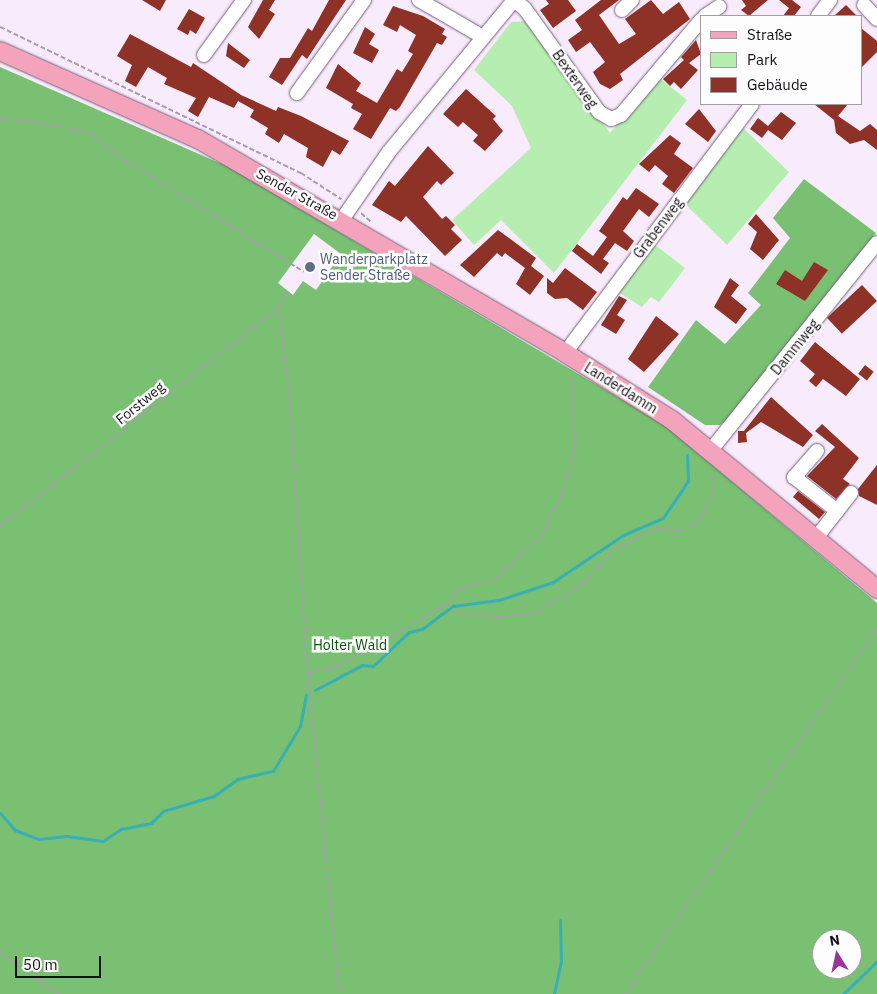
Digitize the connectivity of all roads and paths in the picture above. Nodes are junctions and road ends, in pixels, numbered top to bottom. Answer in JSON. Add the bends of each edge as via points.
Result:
{"nodes":[{"id":1,"x":244,"y":0,"type":"edge"},
{"id":2,"x":364,"y":0,"type":"edge"},
{"id":3,"x":419,"y":0,"type":"edge"},
{"id":4,"x":514,"y":0,"type":"edge"},
{"id":5,"x":830,"y":0,"type":"edge"},
{"id":6,"x":864,"y":5,"type":"dead end"},
{"id":7,"x":718,"y":7,"type":"dead end"},
{"id":8,"x":706,"y":15,"type":"edge"},
{"id":9,"x":819,"y":15,"type":"edge"},
{"id":10,"x":877,"y":18,"type":"edge"},
{"id":11,"x":700,"y":21,"type":"edge"},
{"id":12,"x":483,"y":37,"type":"junction"},
{"id":13,"x":0,"y":51,"type":"edge"},
{"id":14,"x":204,"y":55,"type":"dead end"},
{"id":15,"x":297,"y":92,"type":"dead end"},
{"id":16,"x":751,"y":105,"type":"edge"},
{"id":17,"x":0,"y":117,"type":"edge"},
{"id":18,"x":340,"y":221,"type":"junction"},
{"id":19,"x":877,"y":243,"type":"edge"},
{"id":20,"x":304,"y":272,"type":"dead end"},
{"id":21,"x":289,"y":292,"type":"dead end"},
{"id":22,"x":278,"y":308,"type":"junction"},
{"id":23,"x":565,"y":353,"type":"junction"},
{"id":24,"x":711,"y":450,"type":"junction"},
{"id":25,"x":817,"y":451,"type":"dead end"},
{"id":26,"x":851,"y":493,"type":"dead end"},
{"id":27,"x":837,"y":510,"type":"junction"},
{"id":28,"x":0,"y":526,"type":"edge"},
{"id":29,"x":816,"y":538,"type":"junction"},
{"id":30,"x":876,"y":587,"type":"edge"},
{"id":31,"x":446,"y":605,"type":"junction"},
{"id":32,"x":877,"y":629,"type":"edge"},
{"id":33,"x":308,"y":673,"type":"junction"},
{"id":34,"x":0,"y":952,"type":"edge"},
{"id":35,"x":58,"y":994,"type":"edge"},
{"id":36,"x":339,"y":994,"type":"edge"},
{"id":37,"x":625,"y":994,"type":"edge"}],
"edges":[{"from":1,"to":14,"type":"street"},
{"from":2,"to":15,"type":"street"},
{"from":3,"to":12,"type":"street"},
{"from":4,"to":11,"type":"street","name":"Bexterweg","via":[[525,9],[598,112],[611,119],[621,115]]},
{"from":4,"to":12,"type":"street","name":"Sender Straße"},
{"from":5,"to":9,"type":"street"},
{"from":6,"to":10,"type":"street"},
{"from":7,"to":8,"type":"street"},
{"from":12,"to":18,"type":"street","name":"Sender Straße","via":[[388,153]]},
{"from":13,"to":18,"type":"main road","name":"Sender Straße","via":[[198,139]]},
{"from":16,"to":23,"type":"street","name":"Grabenweg"},
{"from":17,"to":20,"type":"path","via":[[90,132],[112,152]]},
{"from":18,"to":23,"type":"main road","name":"Landerdamm"},
{"from":19,"to":24,"type":"street","name":"Dammweg"},
{"from":21,"to":22,"type":"path","name":"Forstweg"},
{"from":22,"to":28,"type":"path","name":"Forstweg"},
{"from":22,"to":33,"type":"path","via":[[290,402]]},
{"from":23,"to":24,"type":"main road","name":"Landerdamm"},
{"from":23,"to":31,"type":"path","via":[[576,420],[575,450],[562,494],[539,539],[494,580],[458,589]]},
{"from":24,"to":29,"type":"main road","name":"Landerdamm"},
{"from":24,"to":31,"type":"path","via":[[712,495],[698,523],[678,531],[657,528],[614,549],[583,584],[535,613],[496,617],[455,611]]},
{"from":25,"to":27,"type":"street","via":[[794,477]]},
{"from":26,"to":27,"type":"street"},
{"from":27,"to":29,"type":"street"},
{"from":29,"to":30,"type":"main road","name":"Landerdamm"},
{"from":31,"to":33,"type":"path","via":[[336,667]]},
{"from":32,"to":37,"type":"path"},
{"from":33,"to":36,"type":"path"},
{"from":34,"to":35,"type":"path"}]}
